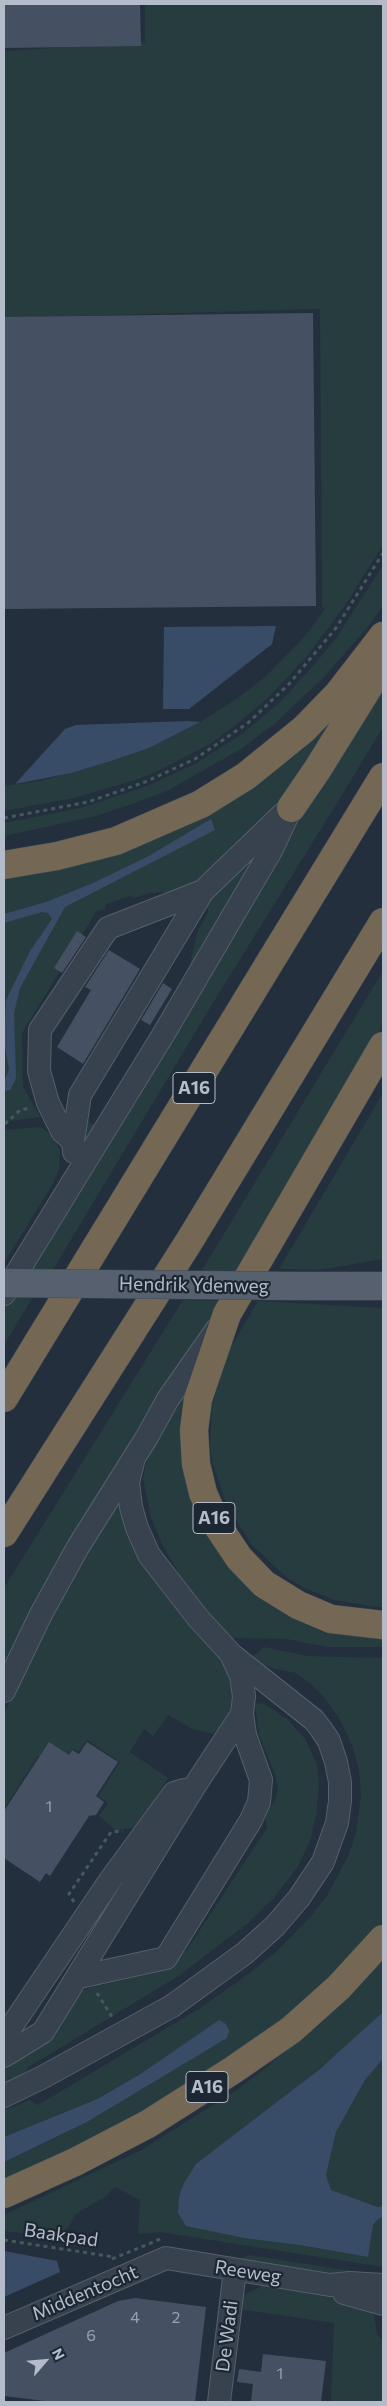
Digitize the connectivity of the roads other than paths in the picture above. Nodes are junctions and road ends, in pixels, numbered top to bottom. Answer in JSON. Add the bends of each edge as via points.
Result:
{"nodes":[{"id":1,"x":383,"y":636,"type":"edge"},
{"id":2,"x":383,"y":664,"type":"edge"},
{"id":3,"x":383,"y":777,"type":"edge"},
{"id":4,"x":290,"y":808,"type":"junction"},
{"id":5,"x":4,"y":865,"type":"edge"},
{"id":6,"x":203,"y":891,"type":"junction"},
{"id":7,"x":383,"y":922,"type":"edge"},
{"id":8,"x":383,"y":1046,"type":"edge"},
{"id":9,"x":73,"y":1141,"type":"junction"},
{"id":10,"x":73,"y":1179,"type":"junction"},
{"id":11,"x":4,"y":1284,"type":"edge"},
{"id":12,"x":383,"y":1286,"type":"edge"},
{"id":13,"x":4,"y":1294,"type":"edge"},
{"id":14,"x":227,"y":1314,"type":"junction"},
{"id":15,"x":4,"y":1398,"type":"edge"},
{"id":16,"x":134,"y":1458,"type":"junction"},
{"id":17,"x":4,"y":1533,"type":"edge"},
{"id":18,"x":383,"y":1626,"type":"edge"},
{"id":19,"x":232,"y":1655,"type":"junction"},
{"id":20,"x":4,"y":1691,"type":"edge"},
{"id":21,"x":242,"y":1714,"type":"junction"},
{"id":22,"x":194,"y":1786,"type":"junction"},
{"id":23,"x":383,"y":1939,"type":"edge"},
{"id":24,"x":79,"y":1977,"type":"junction"},
{"id":25,"x":4,"y":2043,"type":"edge"},
{"id":26,"x":4,"y":2056,"type":"edge"},
{"id":27,"x":4,"y":2096,"type":"edge"},
{"id":28,"x":4,"y":2194,"type":"edge"},
{"id":29,"x":166,"y":2258,"type":"joint"},
{"id":30,"x":236,"y":2270,"type":"junction"},
{"id":31,"x":330,"y":2285,"type":"junction"},
{"id":32,"x":383,"y":2285,"type":"edge"},
{"id":33,"x":383,"y":2304,"type":"edge"},
{"id":34,"x":4,"y":2328,"type":"edge"},
{"id":35,"x":219,"y":2402,"type":"edge"}],
"edges":[{"from":1,"to":5,"type":"highway","via":[[338,694],[304,728],[246,776],[201,804],[116,841]]},
{"from":2,"to":4,"type":"highway","number":"A16"},
{"from":3,"to":15,"type":"highway","number":"A16"},
{"from":4,"to":6,"type":"street","number":"A16"},
{"from":4,"to":10,"type":"street","number":"A16","via":[[272,849],[163,1035]]},
{"from":6,"to":9,"type":"street","number":"A16","via":[[80,1095]]},
{"from":6,"to":9,"type":"street","number":"A16","via":[[108,928],[40,1030],[39,1071],[48,1103],[62,1131]]},
{"from":7,"to":17,"type":"highway","via":[[190,1240]]},
{"from":8,"to":14,"type":"highway","number":"A16"},
{"from":9,"to":10,"type":"street","number":"A16"},
{"from":10,"to":13,"type":"street","number":"A16"},
{"from":11,"to":12,"type":"main road","name":"Hendrik Ydenweg","bridge":true},
{"from":14,"to":16,"type":"street","number":"A16","via":[[168,1398]]},
{"from":14,"to":18,"type":"highway","number":"A16","via":[[201,1390],[194,1430],[196,1464],[203,1493],[217,1525],[239,1558],[264,1584],[298,1605],[331,1619]]},
{"from":16,"to":19,"type":"street","number":"A16","via":[[128,1482],[131,1507],[149,1555],[198,1618]]},
{"from":16,"to":20,"type":"street","number":"A16","via":[[78,1547]]},
{"from":19,"to":21,"type":"street","number":"A16","via":[[241,1676]]},
{"from":19,"to":27,"type":"street","number":"A16","via":[[314,1720],[329,1741],[336,1762],[340,1801],[323,1862],[299,1898],[245,1953],[172,2006]]},
{"from":21,"to":22,"type":"street"},
{"from":21,"to":24,"type":"street","number":"A16","via":[[245,1734],[261,1780],[259,1802],[166,1958]]},
{"from":22,"to":24,"type":"street"},
{"from":22,"to":25,"type":"street","via":[[174,1793],[28,2001]]},
{"from":23,"to":28,"type":"highway","number":"A16","via":[[339,1987],[291,2030],[233,2070],[148,2124],[76,2162]]},
{"from":24,"to":26,"type":"street","via":[[44,2032]]},
{"from":29,"to":30,"type":"street","name":"Reeweg"},
{"from":29,"to":34,"type":"street","name":"Middentocht"},
{"from":30,"to":31,"type":"street","name":"Reeweg"},
{"from":30,"to":35,"type":"street","name":"De Wadi"},
{"from":31,"to":32,"type":"street","name":"Reeweg"},
{"from":31,"to":33,"type":"street","name":"Reeweg"}]}
